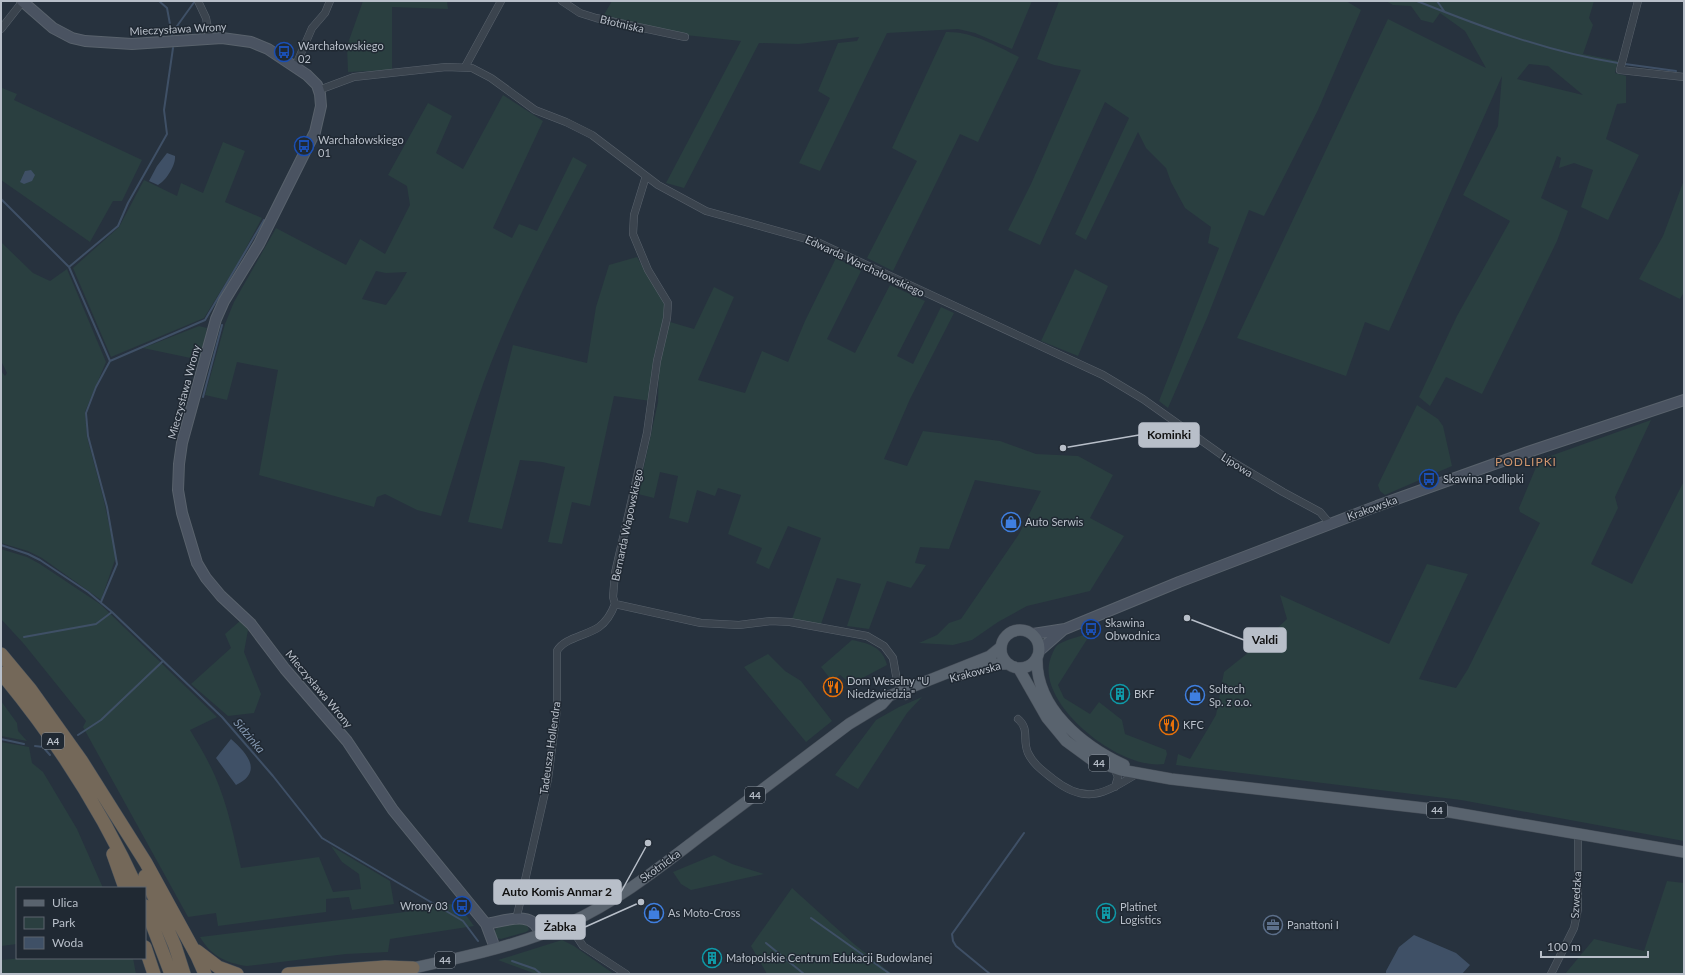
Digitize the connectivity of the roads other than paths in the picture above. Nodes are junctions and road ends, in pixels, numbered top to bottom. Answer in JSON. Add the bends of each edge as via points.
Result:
{"nodes":[{"id":1,"x":22,"y":1,"type":"edge"},
{"id":2,"x":198,"y":1,"type":"edge"},
{"id":3,"x":330,"y":1,"type":"edge"},
{"id":4,"x":501,"y":1,"type":"edge"},
{"id":5,"x":562,"y":1,"type":"edge"},
{"id":6,"x":1638,"y":1,"type":"edge"},
{"id":7,"x":1,"y":29,"type":"edge"},
{"id":8,"x":685,"y":37,"type":"dead end"},
{"id":9,"x":210,"y":39,"type":"junction"},
{"id":10,"x":295,"y":67,"type":"junction"},
{"id":11,"x":465,"y":67,"type":"junction"},
{"id":12,"x":1684,"y":77,"type":"edge"},
{"id":13,"x":319,"y":90,"type":"junction"},
{"id":14,"x":646,"y":176,"type":"junction"},
{"id":15,"x":1684,"y":400,"type":"edge"},
{"id":16,"x":1146,"y":401,"type":"joint"},
{"id":17,"x":1330,"y":524,"type":"junction"},
{"id":18,"x":615,"y":604,"type":"junction"},
{"id":19,"x":1065,"y":629,"type":"junction"},
{"id":20,"x":1033,"y":634,"type":"junction"},
{"id":21,"x":1002,"y":647,"type":"junction"},
{"id":22,"x":1,"y":654,"type":"edge"},
{"id":23,"x":1038,"y":654,"type":"junction"},
{"id":24,"x":1007,"y":664,"type":"junction"},
{"id":25,"x":1019,"y":669,"type":"junction"},
{"id":26,"x":950,"y":672,"type":"joint"},
{"id":27,"x":1,"y":673,"type":"edge"},
{"id":28,"x":943,"y":681,"type":"joint"},
{"id":29,"x":904,"y":693,"type":"junction"},
{"id":30,"x":1018,"y":719,"type":"dead end"},
{"id":31,"x":1114,"y":768,"type":"junction"},
{"id":32,"x":1140,"y":774,"type":"junction"},
{"id":33,"x":1115,"y":787,"type":"junction"},
{"id":34,"x":105,"y":800,"type":"junction"},
{"id":35,"x":99,"y":813,"type":"junction"},
{"id":36,"x":1578,"y":834,"type":"junction"},
{"id":37,"x":1684,"y":852,"type":"edge"},
{"id":38,"x":124,"y":887,"type":"edge"},
{"id":39,"x":136,"y":887,"type":"edge"},
{"id":40,"x":146,"y":909,"type":"edge"},
{"id":41,"x":516,"y":920,"type":"junction"},
{"id":42,"x":568,"y":923,"type":"junction"},
{"id":43,"x":486,"y":924,"type":"junction"},
{"id":44,"x":540,"y":934,"type":"junction"},
{"id":45,"x":191,"y":945,"type":"junction"},
{"id":46,"x":494,"y":948,"type":"junction"},
{"id":47,"x":146,"y":950,"type":"edge"},
{"id":48,"x":413,"y":968,"type":"junction"},
{"id":49,"x":154,"y":974,"type":"edge"},
{"id":50,"x":171,"y":974,"type":"edge"},
{"id":51,"x":184,"y":974,"type":"edge"},
{"id":52,"x":205,"y":974,"type":"edge"},
{"id":53,"x":237,"y":974,"type":"edge"},
{"id":54,"x":288,"y":974,"type":"edge"},
{"id":55,"x":386,"y":974,"type":"edge"},
{"id":56,"x":626,"y":974,"type":"edge"},
{"id":57,"x":1551,"y":974,"type":"edge"}],
"edges":[{"from":1,"to":7,"type":"street"},
{"from":1,"to":9,"type":"street","name":"Mieczysława Wrony","via":[[53,28],[84,41],[132,44]]},
{"from":2,"to":9,"type":"street","via":[[206,18]]},
{"from":3,"to":10,"type":"street","via":[[325,13],[312,28]]},
{"from":4,"to":11,"type":"street"},
{"from":5,"to":8,"type":"street","name":"Błotniska","via":[[580,13],[596,18]]},
{"from":6,"to":12,"type":"street","via":[[1620,70]]},
{"from":9,"to":10,"type":"street","name":"Mieczysława Wrony","via":[[231,38],[251,42],[268,49]]},
{"from":10,"to":13,"type":"street","name":"Mieczysława Wrony","via":[[307,75]]},
{"from":11,"to":13,"type":"street","name":"Edwarda Warchałowskiego","via":[[354,77]]},
{"from":11,"to":14,"type":"street","name":"Edwarda Warchałowskiego","via":[[491,78],[535,110],[592,135]]},
{"from":13,"to":43,"type":"street","name":"Mieczysława Wrony","via":[[321,106],[315,132],[258,244],[216,319],[182,444],[178,490],[182,513],[197,563],[206,578],[251,624],[285,669],[347,741],[393,810]]},
{"from":14,"to":16,"type":"street","name":"Edwarda Warchałowskiego","via":[[706,211],[817,242],[1078,362]]},
{"from":14,"to":18,"type":"street","name":"Bernarda Wapowskiego","via":[[634,215],[633,234],[648,270],[668,303],[667,318],[657,361],[647,433],[615,573]]},
{"from":15,"to":17,"type":"street","name":"Krakowska","via":[[1535,450]]},
{"from":16,"to":17,"type":"street","name":"Lipowa","via":[[1226,458],[1320,512]]},
{"from":17,"to":19,"type":"street","name":"Krakowska","via":[[1112,608]]},
{"from":18,"to":29,"type":"street","via":[[701,623],[739,626],[771,621],[790,622],[867,636],[884,646],[893,658],[897,682]]},
{"from":18,"to":41,"type":"street","name":"Tadeusza Hollendra","via":[[600,626],[560,645],[557,651],[557,709],[548,779]]},
{"from":19,"to":20,"type":"street","name":"Krakowska"},
{"from":19,"to":23,"type":"street","name":"Krakowska"},
{"from":20,"to":21,"type":"main road","number":"44","via":[[1025,630],[1015,631],[1007,637]]},
{"from":20,"to":23,"type":"main road","number":"44","via":[[1038,642]]},
{"from":21,"to":24,"type":"main road"},
{"from":21,"to":26,"type":"main road","name":"Krakowska","number":"44","via":[[990,656]]},
{"from":22,"to":34,"type":"highway","number":"A4","via":[[58,726]]},
{"from":23,"to":25,"type":"main road","via":[[1028,667]]},
{"from":23,"to":32,"type":"main road","number":"44","via":[[1038,677],[1046,697],[1062,721],[1097,750]]},
{"from":24,"to":25,"type":"main road"},
{"from":24,"to":28,"type":"main road","name":"Krakowska","number":"44","via":[[996,664]]},
{"from":25,"to":31,"type":"main road","number":"44","via":[[1047,718],[1066,740],[1092,760]]},
{"from":26,"to":29,"type":"main road","name":"Skotnicka","number":"44"},
{"from":27,"to":35,"type":"highway","number":"A4","via":[[59,749]]},
{"from":28,"to":29,"type":"main road","name":"Skotnicka","number":"44"},
{"from":29,"to":42,"type":"main road","name":"Skotnicka","number":"44","via":[[894,702],[882,704],[849,724],[630,888]]},
{"from":30,"to":33,"type":"street","via":[[1026,731],[1027,750],[1033,762],[1067,790],[1090,795]]},
{"from":31,"to":32,"type":"main road","number":"44"},
{"from":31,"to":33,"type":"street","via":[[1118,777]]},
{"from":32,"to":33,"type":"street"},
{"from":32,"to":36,"type":"main road","number":"44","via":[[1432,809]]},
{"from":34,"to":45,"type":"highway","via":[[146,864]]},
{"from":34,"to":51,"type":"highway","number":"A4","via":[[145,876]]},
{"from":35,"to":38,"type":"highway"},
{"from":35,"to":39,"type":"highway","number":"A4"},
{"from":36,"to":37,"type":"main road","number":"44"},
{"from":36,"to":57,"type":"street","name":"Szwedzka","via":[[1578,910],[1574,928]]},
{"from":40,"to":50,"type":"highway"},
{"from":41,"to":43,"type":"street"},
{"from":41,"to":44,"type":"street","via":[[534,921]]},
{"from":42,"to":44,"type":"main road","name":"Skotnicka","number":"44"},
{"from":42,"to":56,"type":"street","via":[[584,946]]},
{"from":43,"to":46,"type":"street","name":"Mieczysława Wrony"},
{"from":44,"to":46,"type":"main road","name":"Skotnicka","number":"44"},
{"from":45,"to":52,"type":"highway"},
{"from":45,"to":53,"type":"highway","via":[[209,962]]},
{"from":46,"to":48,"type":"main road","name":"Skotnicka","number":"44"},
{"from":47,"to":49,"type":"highway"},
{"from":48,"to":54,"type":"highway","via":[[385,967]]},
{"from":48,"to":55,"type":"main road","name":"Skotnicka","number":"44"}]}
